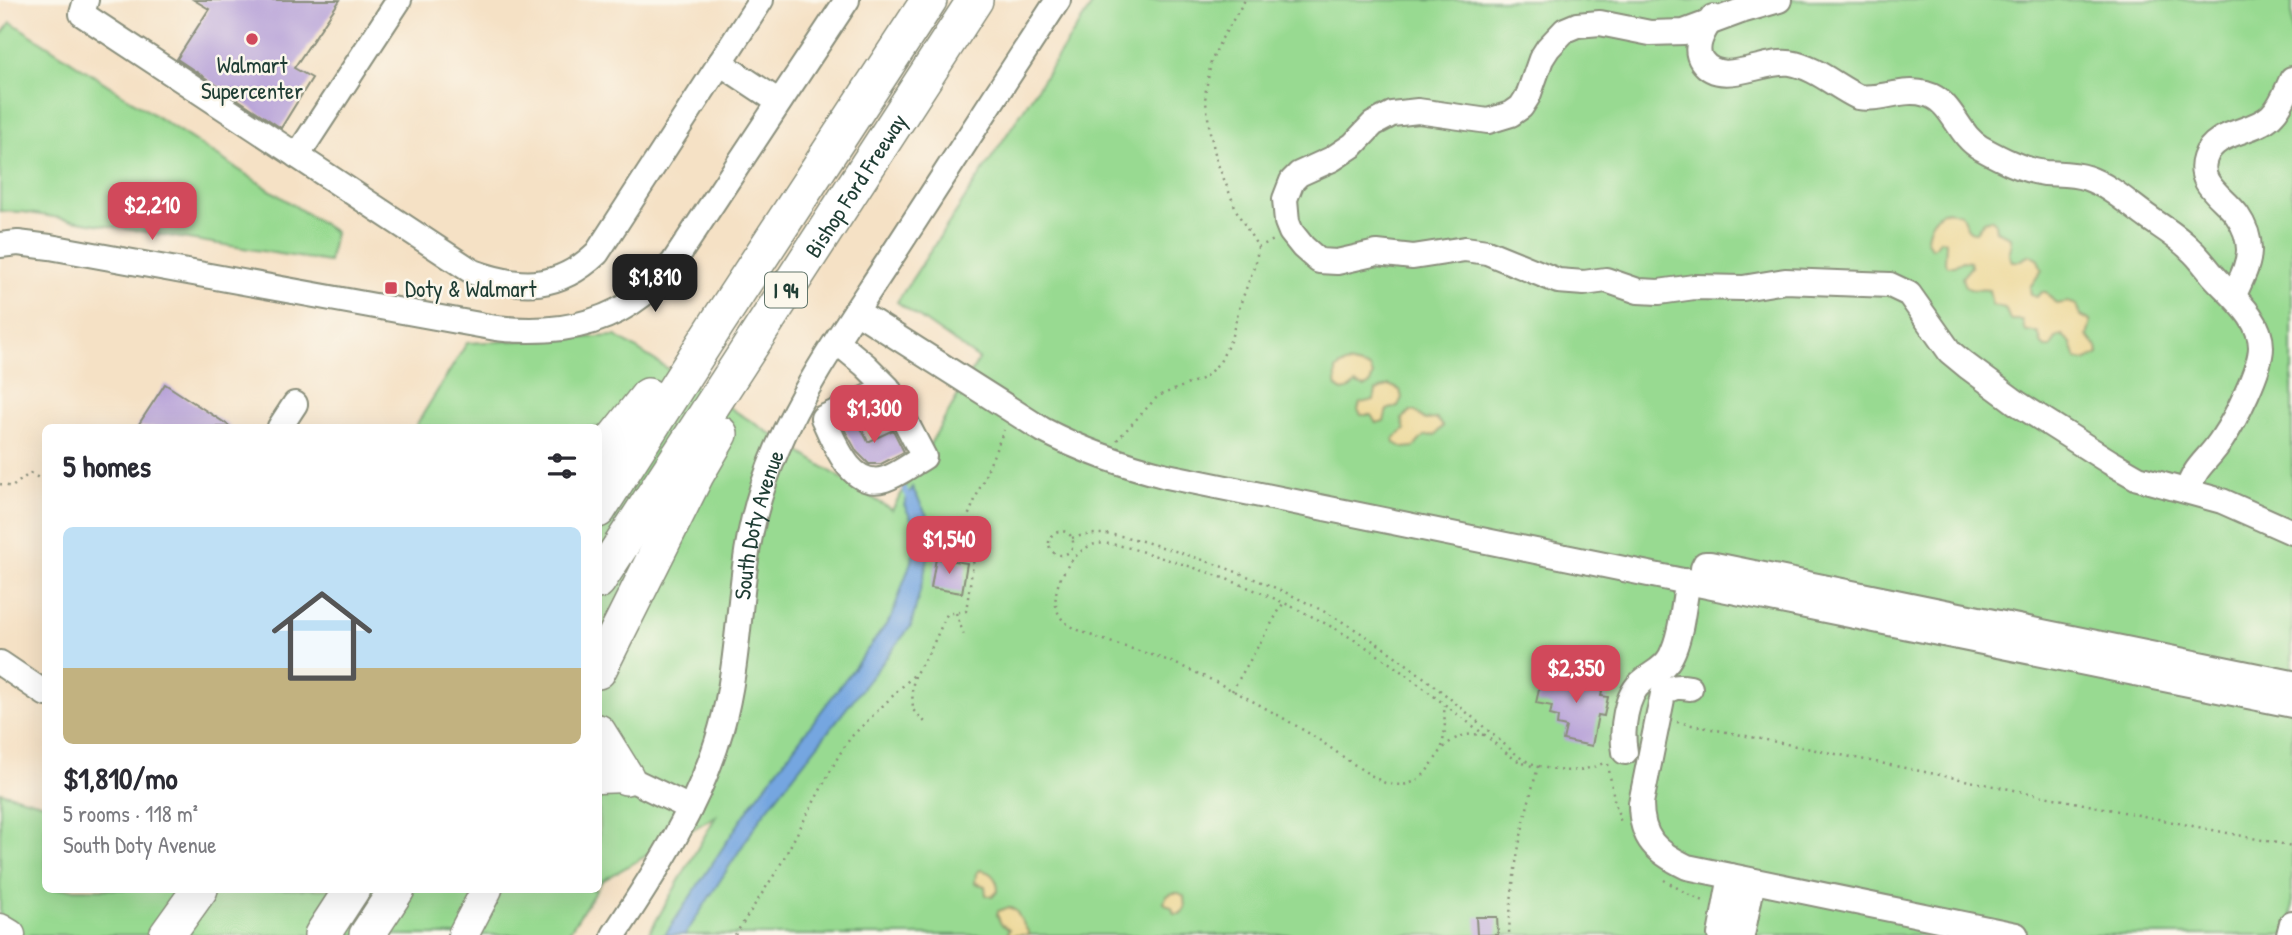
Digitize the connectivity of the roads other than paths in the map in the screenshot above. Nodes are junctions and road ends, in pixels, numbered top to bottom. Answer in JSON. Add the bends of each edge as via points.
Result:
{"nodes":[{"id":1,"x":86,"y":0,"type":"edge"},
{"id":2,"x":399,"y":0,"type":"edge"},
{"id":3,"x":761,"y":0,"type":"edge"},
{"id":4,"x":847,"y":0,"type":"edge"},
{"id":5,"x":929,"y":0,"type":"edge"},
{"id":6,"x":975,"y":0,"type":"edge"},
{"id":7,"x":1058,"y":0,"type":"edge"},
{"id":8,"x":1723,"y":0,"type":"edge"},
{"id":9,"x":1779,"y":0,"type":"edge"},
{"id":10,"x":1709,"y":23,"type":"junction"},
{"id":11,"x":720,"y":63,"type":"junction"},
{"id":12,"x":2292,"y":79,"type":"edge"},
{"id":13,"x":779,"y":102,"type":"junction"},
{"id":14,"x":297,"y":156,"type":"junction"},
{"id":15,"x":819,"y":240,"type":"junction"},
{"id":16,"x":0,"y":245,"type":"edge"},
{"id":17,"x":2234,"y":295,"type":"junction"},
{"id":18,"x":856,"y":311,"type":"junction"},
{"id":19,"x":718,"y":322,"type":"junction"},
{"id":20,"x":837,"y":342,"type":"junction"},
{"id":21,"x":888,"y":388,"type":"dead end"},
{"id":22,"x":295,"y":404,"type":"dead end"},
{"id":23,"x":282,"y":424,"type":"edge"},
{"id":24,"x":602,"y":454,"type":"edge"},
{"id":25,"x":2187,"y":491,"type":"junction"},
{"id":26,"x":602,"y":504,"type":"edge"},
{"id":27,"x":2292,"y":531,"type":"edge"},
{"id":28,"x":1695,"y":574,"type":"junction"},
{"id":29,"x":602,"y":575,"type":"edge"},
{"id":30,"x":0,"y":663,"type":"edge"},
{"id":31,"x":602,"y":663,"type":"edge"},
{"id":32,"x":2292,"y":683,"type":"edge"},
{"id":33,"x":1690,"y":688,"type":"dead end"},
{"id":34,"x":42,"y":691,"type":"edge"},
{"id":35,"x":2292,"y":705,"type":"edge"},
{"id":36,"x":602,"y":745,"type":"edge"},
{"id":37,"x":1625,"y":752,"type":"road end"},
{"id":38,"x":612,"y":777,"type":"edge"},
{"id":39,"x":690,"y":808,"type":"junction"},
{"id":40,"x":1742,"y":878,"type":"junction"},
{"id":41,"x":197,"y":893,"type":"edge"},
{"id":42,"x":349,"y":893,"type":"edge"},
{"id":43,"x":394,"y":893,"type":"edge"},
{"id":44,"x":485,"y":893,"type":"edge"},
{"id":45,"x":2292,"y":922,"type":"edge"},
{"id":46,"x":0,"y":929,"type":"edge"},
{"id":47,"x":10,"y":935,"type":"edge"},
{"id":48,"x":167,"y":935,"type":"edge"},
{"id":49,"x":322,"y":935,"type":"edge"},
{"id":50,"x":367,"y":935,"type":"edge"},
{"id":51,"x":463,"y":935,"type":"edge"},
{"id":52,"x":614,"y":935,"type":"edge"},
{"id":53,"x":1720,"y":935,"type":"edge"},
{"id":54,"x":1742,"y":935,"type":"edge"},
{"id":55,"x":2016,"y":935,"type":"edge"},
{"id":56,"x":2289,"y":935,"type":"edge"}],
"edges":[{"from":1,"to":14,"type":"street","via":[[82,14]]},
{"from":2,"to":14,"type":"street"},
{"from":3,"to":11,"type":"street"},
{"from":4,"to":13,"type":"street"},
{"from":5,"to":19,"type":"highway","name":"Bishop Ford Freeway","number":"I 94"},
{"from":6,"to":15,"type":"highway","name":"Bishop Ford Freeway","number":"I 94"},
{"from":7,"to":18,"type":"street","name":"South Doty Avenue"},
{"from":8,"to":10,"type":"street"},
{"from":9,"to":10,"type":"street"},
{"from":10,"to":17,"type":"street","via":[[1699,55],[1714,70],[1730,73],[1786,62],[1803,66],[1858,97],[1916,92],[1935,97],[1966,136],[1994,156],[2029,170],[2076,174],[2108,188],[2190,249]]},
{"from":10,"to":25,"type":"street","via":[[1667,34],[1600,23],[1577,25],[1565,30],[1548,48],[1528,96],[1511,114],[1488,121],[1418,111],[1382,118],[1342,153],[1292,181],[1285,199],[1291,232],[1319,261],[1377,253],[1413,257],[1465,249],[1487,252],[1558,281],[1606,280],[1638,292],[1735,289],[1785,281],[1890,285],[1909,294],[1950,352],[2017,403],[2138,478]]},
{"from":11,"to":13,"type":"street"},
{"from":11,"to":14,"type":"street","via":[[597,253],[581,268],[556,280],[519,283],[473,272]]},
{"from":12,"to":17,"type":"street","via":[[2271,116],[2221,138],[2204,159],[2208,184],[2237,215],[2247,236],[2247,263]]},
{"from":13,"to":16,"type":"street","via":[[657,281],[627,305],[567,328],[496,328],[50,247]]},
{"from":15,"to":29,"type":"highway","name":"Bishop Ford Freeway","number":"I 94"},
{"from":15,"to":31,"type":"highway","via":[[760,365],[696,475]]},
{"from":17,"to":25,"type":"street","via":[[2260,335],[2259,360],[2223,439],[2195,470]]},
{"from":18,"to":20,"type":"street","name":"South Doty Avenue"},
{"from":18,"to":28,"type":"street","via":[[1067,443],[1098,456],[1167,476]]},
{"from":19,"to":24,"type":"highway","via":[[673,364]]},
{"from":19,"to":26,"type":"highway","name":"Bishop Ford Freeway","number":"I 94"},
{"from":20,"to":21,"type":"street"},
{"from":20,"to":39,"type":"street","name":"South Doty Avenue","via":[[777,448],[765,483],[745,564],[732,679],[721,728]]},
{"from":22,"to":23,"type":"street"},
{"from":25,"to":27,"type":"street"},
{"from":28,"to":32,"type":"street","via":[[1710,564]]},
{"from":28,"to":35,"type":"street"},
{"from":28,"to":37,"type":"street","via":[[1670,657],[1634,690],[1623,739]]},
{"from":30,"to":34,"type":"street"},
{"from":33,"to":40,"type":"street","via":[[1669,688],[1661,700],[1641,803],[1644,830],[1654,846],[1687,867]]},
{"from":36,"to":38,"type":"highway"},
{"from":38,"to":39,"type":"street"},
{"from":39,"to":52,"type":"street","name":"South Doty Avenue"},
{"from":40,"to":53,"type":"street"},
{"from":40,"to":54,"type":"street"},
{"from":40,"to":55,"type":"street"},
{"from":41,"to":48,"type":"highway"},
{"from":42,"to":49,"type":"highway"},
{"from":43,"to":50,"type":"highway"},
{"from":44,"to":51,"type":"main road"},
{"from":45,"to":56,"type":"street"},
{"from":46,"to":47,"type":"main road"}]}
